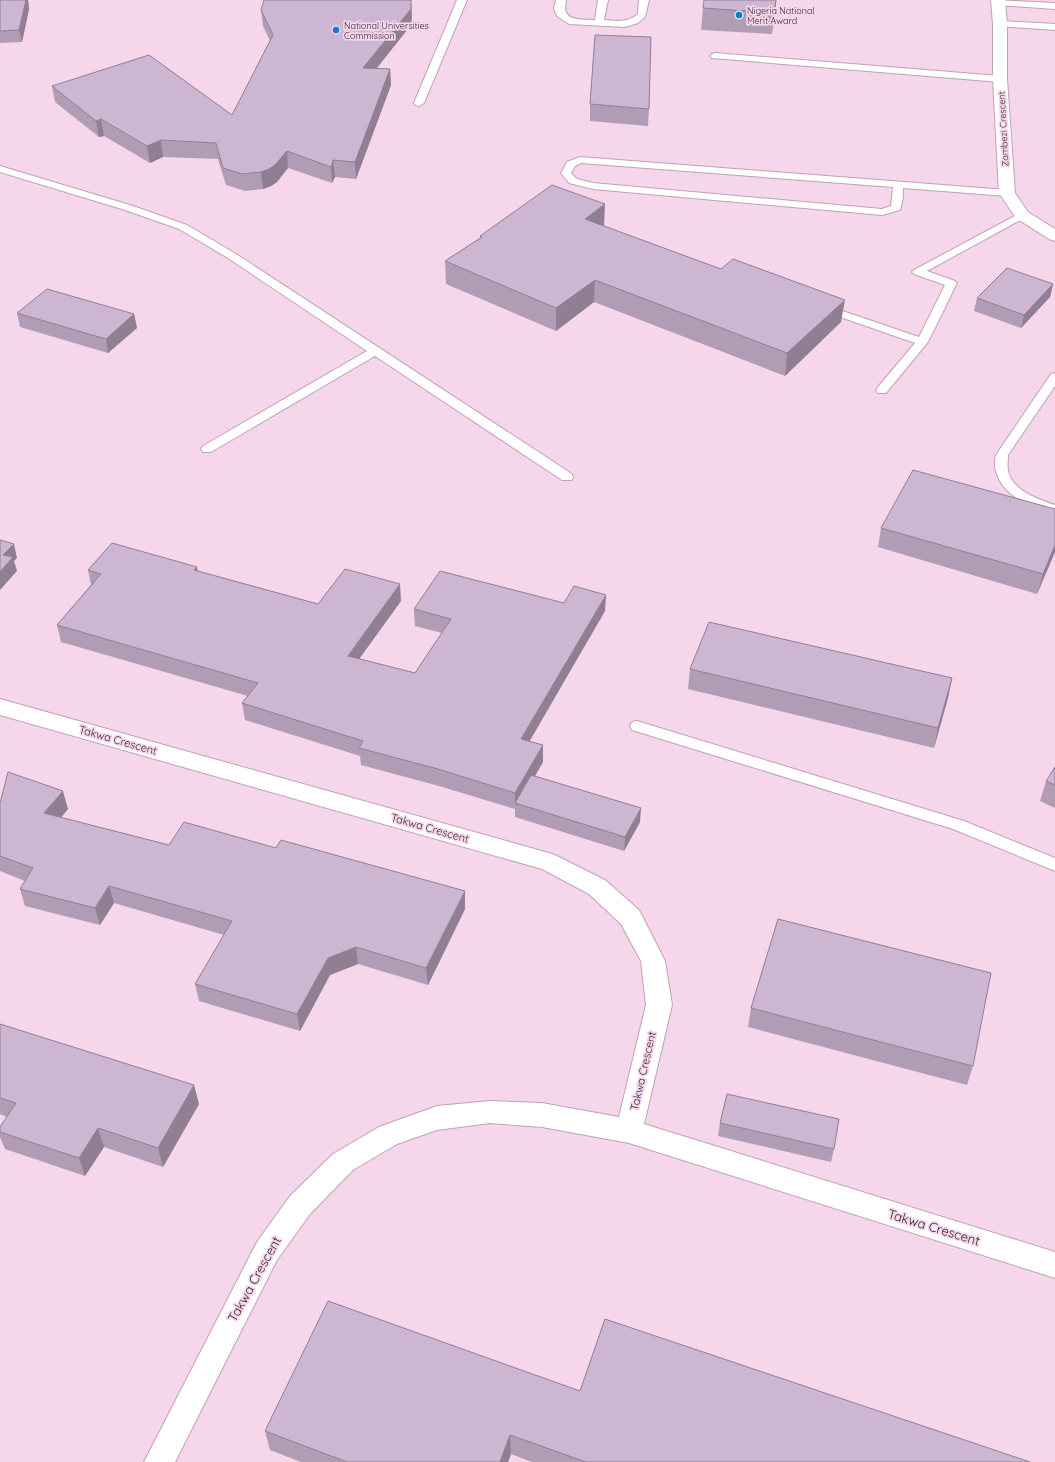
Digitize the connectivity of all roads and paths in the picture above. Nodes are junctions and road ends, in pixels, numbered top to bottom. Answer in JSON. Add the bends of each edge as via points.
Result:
{"nodes":[{"id":1,"x":462,"y":0,"type":"edge"},
{"id":2,"x":561,"y":0,"type":"edge"},
{"id":3,"x":603,"y":0,"type":"edge"},
{"id":4,"x":644,"y":0,"type":"edge"},
{"id":5,"x":998,"y":1,"type":"edge"},
{"id":6,"x":1055,"y":6,"type":"edge"},
{"id":7,"x":599,"y":23,"type":"junction"},
{"id":8,"x":1000,"y":24,"type":"junction"},
{"id":9,"x":1055,"y":27,"type":"edge"},
{"id":10,"x":715,"y":56,"type":"dead end"},
{"id":11,"x":1000,"y":79,"type":"junction"},
{"id":12,"x":418,"y":103,"type":"dead end"},
{"id":13,"x":0,"y":169,"type":"edge"},
{"id":14,"x":898,"y":185,"type":"junction"},
{"id":15,"x":1007,"y":193,"type":"junction"},
{"id":16,"x":1022,"y":215,"type":"junction"},
{"id":17,"x":1055,"y":236,"type":"edge"},
{"id":18,"x":816,"y":305,"type":"edge"},
{"id":19,"x":922,"y":342,"type":"junction"},
{"id":20,"x":375,"y":351,"type":"junction"},
{"id":21,"x":1055,"y":377,"type":"edge"},
{"id":22,"x":882,"y":390,"type":"dead end"},
{"id":23,"x":207,"y":449,"type":"dead end"},
{"id":24,"x":567,"y":477,"type":"dead end"},
{"id":25,"x":1055,"y":510,"type":"edge"},
{"id":26,"x":0,"y":707,"type":"edge"},
{"id":27,"x":637,"y":726,"type":"dead end"},
{"id":28,"x":1055,"y":866,"type":"edge"},
{"id":29,"x":629,"y":1132,"type":"junction"},
{"id":30,"x":1055,"y":1265,"type":"edge"},
{"id":31,"x":159,"y":1462,"type":"edge"}],
"edges":[{"from":1,"to":12,"type":"lane"},
{"from":2,"to":7,"type":"lane","via":[[559,10],[562,16],[572,22]]},
{"from":3,"to":7,"type":"lane"},
{"from":4,"to":7,"type":"lane","via":[[642,15],[635,21],[625,24]]},
{"from":5,"to":6,"type":"lane"},
{"from":5,"to":8,"type":"street","name":"Zambezi Crescent"},
{"from":8,"to":9,"type":"lane"},
{"from":8,"to":11,"type":"street","name":"Zambezi Crescent"},
{"from":10,"to":11,"type":"lane"},
{"from":11,"to":15,"type":"street","name":"Zambezi Crescent"},
{"from":13,"to":20,"type":"lane","via":[[122,205],[183,227],[232,256]]},
{"from":14,"to":14,"type":"lane","via":[[580,160],[571,164],[566,172],[574,181],[593,186],[882,212],[896,208]]},
{"from":14,"to":15,"type":"lane"},
{"from":15,"to":16,"type":"street"},
{"from":16,"to":17,"type":"street"},
{"from":16,"to":19,"type":"lane","via":[[918,272],[951,283]]},
{"from":18,"to":19,"type":"lane"},
{"from":19,"to":22,"type":"lane"},
{"from":20,"to":23,"type":"lane"},
{"from":20,"to":24,"type":"lane"},
{"from":21,"to":25,"type":"lane","via":[[1002,455],[1002,470],[1010,486],[1030,501]]},
{"from":26,"to":29,"type":"street","name":"Takwa Crescent","via":[[549,862],[597,887],[630,917],[653,961],[659,1005]]},
{"from":27,"to":28,"type":"lane","via":[[958,824]]},
{"from":29,"to":30,"type":"street","name":"Takwa Crescent"},
{"from":29,"to":31,"type":"street","name":"Takwa Crescent","via":[[542,1114],[490,1112],[437,1118],[388,1135],[343,1162],[300,1205],[267,1251]]}]}
